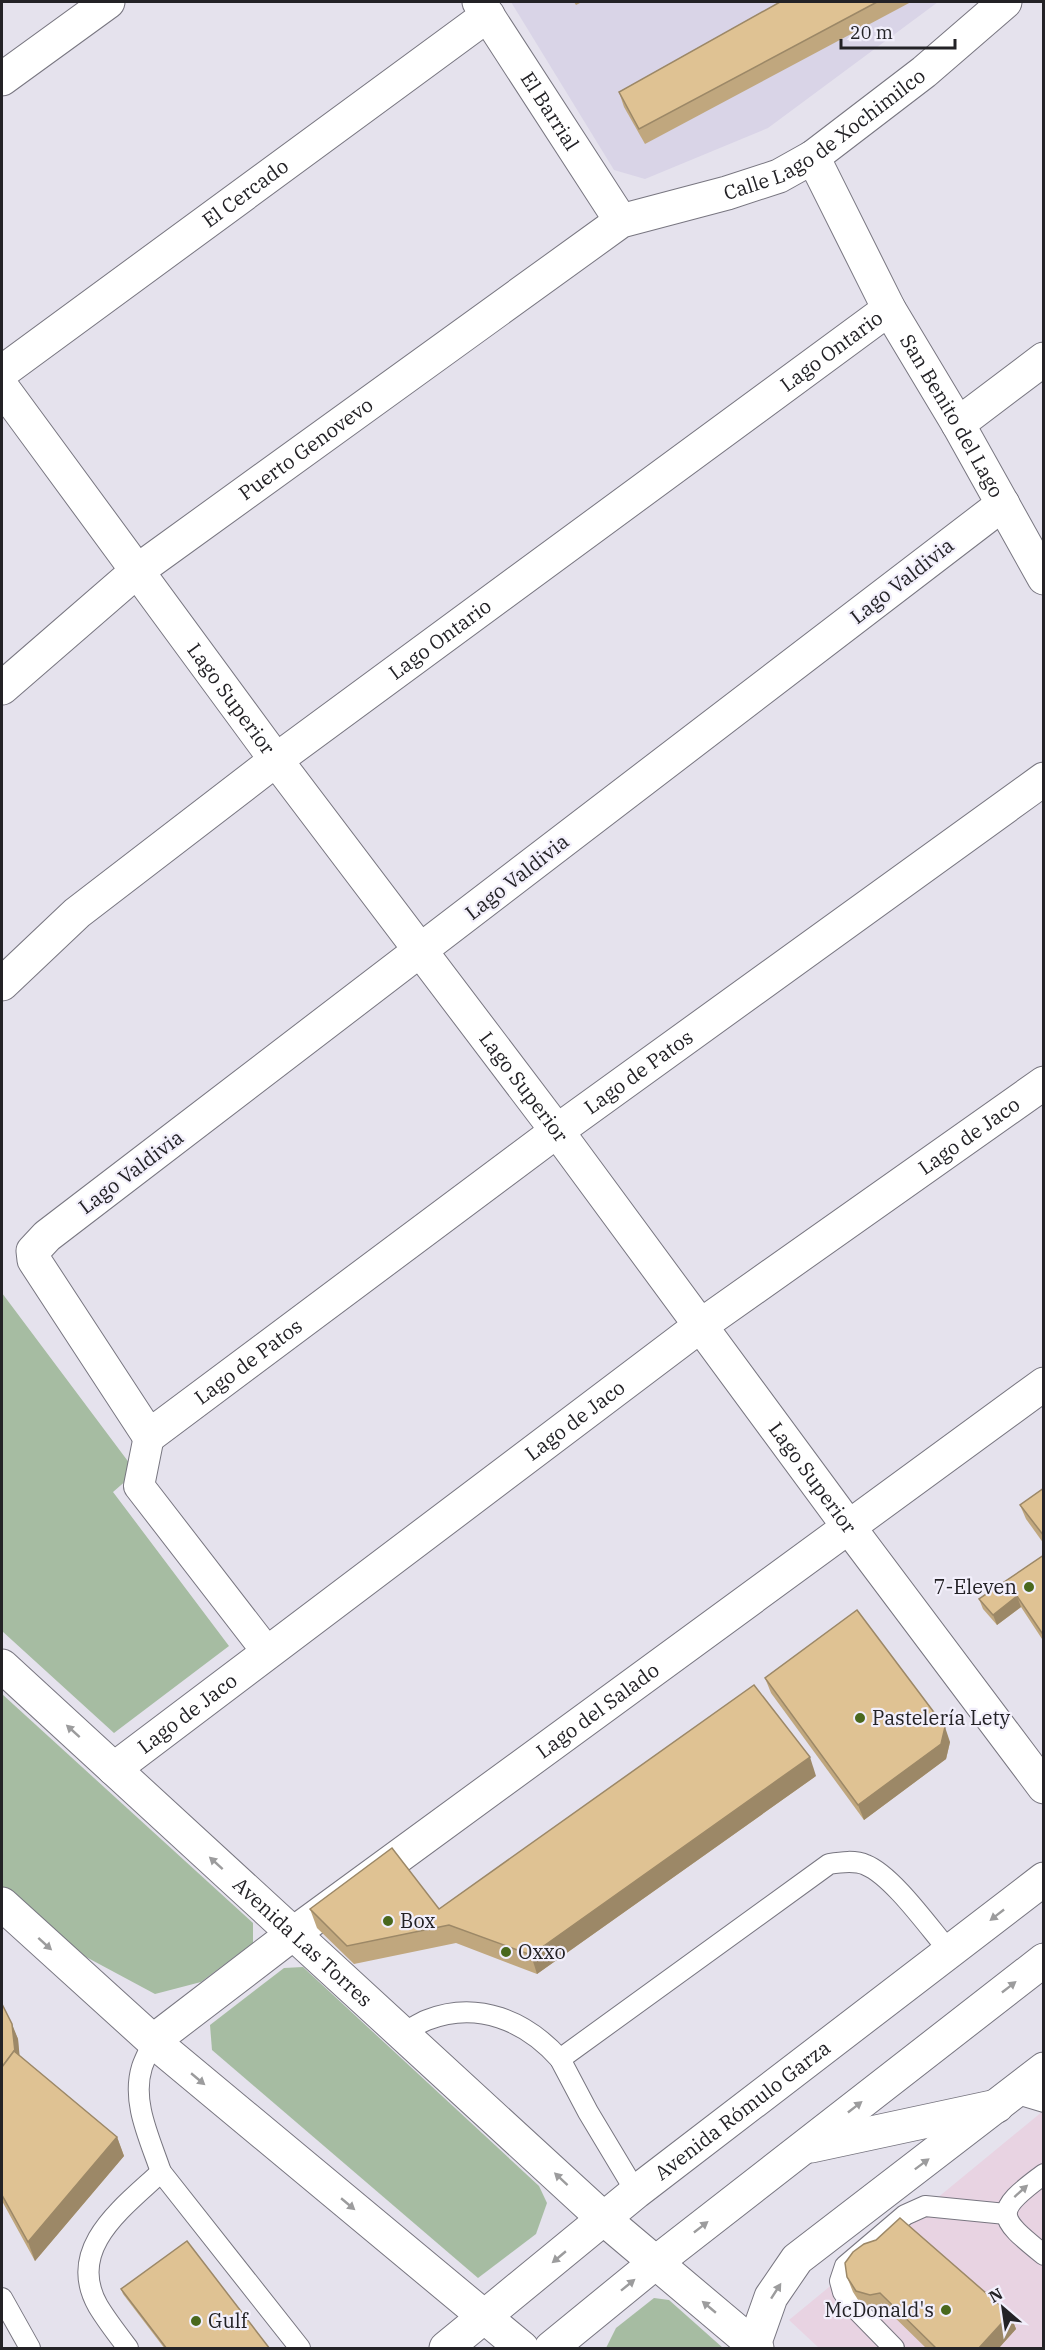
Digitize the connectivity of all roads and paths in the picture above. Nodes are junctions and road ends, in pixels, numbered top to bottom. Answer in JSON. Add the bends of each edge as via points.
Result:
{"nodes":[{"id":1,"x":108,"y":2,"type":"edge"},
{"id":2,"x":1005,"y":2,"type":"edge"},
{"id":3,"x":483,"y":8,"type":"edge"},
{"id":4,"x":2,"y":79,"type":"edge"},
{"id":5,"x":813,"y":157,"type":"junction"},
{"id":6,"x":621,"y":221,"type":"junction"},
{"id":7,"x":889,"y":309,"type":"junction"},
{"id":8,"x":1044,"y":359,"type":"edge"},
{"id":9,"x":2,"y":372,"type":"edge"},
{"id":10,"x":2,"y":387,"type":"edge"},
{"id":11,"x":958,"y":424,"type":"junction"},
{"id":12,"x":1003,"y":504,"type":"junction"},
{"id":13,"x":137,"y":571,"type":"junction"},
{"id":14,"x":1044,"y":578,"type":"edge"},
{"id":15,"x":2,"y":688,"type":"edge"},
{"id":16,"x":276,"y":760,"type":"junction"},
{"id":17,"x":1044,"y":779,"type":"edge"},
{"id":18,"x":422,"y":950,"type":"junction"},
{"id":19,"x":2,"y":984,"type":"edge"},
{"id":20,"x":1044,"y":1083,"type":"edge"},
{"id":21,"x":557,"y":1131,"type":"junction"},
{"id":22,"x":700,"y":1326,"type":"junction"},
{"id":23,"x":1044,"y":1384,"type":"edge"},
{"id":24,"x":150,"y":1436,"type":"junction"},
{"id":25,"x":848,"y":1526,"type":"junction"},
{"id":26,"x":268,"y":1653,"type":"junction"},
{"id":27,"x":2,"y":1666,"type":"edge"},
{"id":28,"x":114,"y":1769,"type":"junction"},
{"id":29,"x":1044,"y":1787,"type":"edge"},
{"id":30,"x":1044,"y":1879,"type":"edge"},
{"id":31,"x":2,"y":1904,"type":"edge"},
{"id":32,"x":294,"y":1933,"type":"junction"},
{"id":33,"x":950,"y":1952,"type":"junction"},
{"id":34,"x":1044,"y":1960,"type":"edge"},
{"id":35,"x":403,"y":2033,"type":"junction"},
{"id":36,"x":153,"y":2041,"type":"junction"},
{"id":37,"x":560,"y":2059,"type":"junction"},
{"id":38,"x":1044,"y":2069,"type":"edge"},
{"id":39,"x":1018,"y":2100,"type":"edge"},
{"id":40,"x":803,"y":2148,"type":"junction"},
{"id":41,"x":161,"y":2172,"type":"junction"},
{"id":42,"x":1044,"y":2174,"type":"edge"},
{"id":43,"x":636,"y":2192,"type":"junction"},
{"id":44,"x":1006,"y":2214,"type":"junction"},
{"id":45,"x":604,"y":2219,"type":"junction"},
{"id":46,"x":1044,"y":2255,"type":"edge"},
{"id":47,"x":655,"y":2263,"type":"junction"},
{"id":48,"x":2,"y":2298,"type":"edge"},
{"id":49,"x":485,"y":2318,"type":"junction"},
{"id":50,"x":755,"y":2347,"type":"edge"},
{"id":51,"x":30,"y":2349,"type":"edge"},
{"id":52,"x":128,"y":2349,"type":"edge"},
{"id":53,"x":300,"y":2349,"type":"edge"},
{"id":54,"x":446,"y":2349,"type":"edge"},
{"id":55,"x":522,"y":2349,"type":"edge"},
{"id":56,"x":551,"y":2349,"type":"edge"},
{"id":57,"x":894,"y":2349,"type":"edge"}],
"edges":[{"from":1,"to":4,"type":"street"},
{"from":2,"to":5,"type":"street","name":"Calle Lago de Xochimilco","via":[[924,72]]},
{"from":3,"to":6,"type":"street","name":"El Barrial"},
{"from":3,"to":9,"type":"street","name":"El Cercado"},
{"from":5,"to":6,"type":"street","name":"Calle Lago de Xochimilco","via":[[769,179],[728,193]]},
{"from":5,"to":7,"type":"street","name":"San Benito del Lago"},
{"from":6,"to":13,"type":"street","name":"Puerto Genovevo"},
{"from":7,"to":11,"type":"street","name":"San Benito del Lago"},
{"from":7,"to":16,"type":"street","name":"Lago Ontario"},
{"from":8,"to":11,"type":"street"},
{"from":10,"to":13,"type":"street","name":"Lago Superior"},
{"from":11,"to":12,"type":"street","name":"San Benito del Lago"},
{"from":12,"to":14,"type":"street","name":"San Benito del Lago"},
{"from":12,"to":18,"type":"street","name":"Lago Valdivia"},
{"from":13,"to":15,"type":"street","name":"Puerto Genovevo"},
{"from":13,"to":16,"type":"street","name":"Lago Superior"},
{"from":16,"to":18,"type":"street","name":"Lago Superior"},
{"from":16,"to":19,"type":"street","name":"Lago Ontario","via":[[76,913]]},
{"from":17,"to":21,"type":"street","name":"Lago de Patos"},
{"from":18,"to":21,"type":"street","name":"Lago Superior"},
{"from":18,"to":24,"type":"street","name":"Lago Valdivia","via":[[47,1236],[33,1251],[39,1270]]},
{"from":20,"to":22,"type":"street","name":"Lago de Jaco"},
{"from":21,"to":22,"type":"street","name":"Lago Superior"},
{"from":21,"to":24,"type":"street","name":"Lago de Patos"},
{"from":22,"to":25,"type":"street","name":"Lago Superior"},
{"from":22,"to":26,"type":"street","name":"Lago de Jaco"},
{"from":23,"to":25,"type":"street","name":"Lago del Salado"},
{"from":24,"to":26,"type":"street","via":[[139,1485]]},
{"from":25,"to":29,"type":"street","name":"Lago Superior"},
{"from":25,"to":32,"type":"street","name":"Lago del Salado"},
{"from":26,"to":28,"type":"street","name":"Lago de Jaco"},
{"from":28,"to":27,"type":"street","name":"Avenida Las Torres","one_way":true},
{"from":32,"to":28,"type":"street","name":"Avenida Las Torres","one_way":true},
{"from":30,"to":33,"type":"street","name":"Avenida Rómulo Garza","one_way":true},
{"from":31,"to":36,"type":"street","one_way":true},
{"from":32,"to":35,"type":"street","name":"Avenida Las Torres"},
{"from":32,"to":36,"type":"street","name":"Lago del Salado"},
{"from":33,"to":37,"type":"lane","via":[[878,1872],[865,1864],[829,1864]]},
{"from":33,"to":43,"type":"street","name":"Avenida Rómulo Garza"},
{"from":40,"to":34,"type":"street","one_way":true},
{"from":35,"to":37,"type":"lane","via":[[427,2020],[451,2014],[502,2017],[543,2040]]},
{"from":45,"to":35,"type":"street","name":"Avenida Las Torres","one_way":true},
{"from":36,"to":41,"type":"lane","via":[[139,2088],[142,2118]]},
{"from":36,"to":49,"type":"street","one_way":true},
{"from":37,"to":43,"type":"lane"},
{"from":38,"to":39,"type":"street"},
{"from":39,"to":40,"type":"street"},
{"from":50,"to":39,"type":"street","one_way":true,"via":[[771,2297],[797,2259]]},
{"from":47,"to":40,"type":"street","one_way":true},
{"from":41,"to":52,"type":"lane","via":[[105,2225],[94,2243],[91,2259],[89,2280],[97,2305]]},
{"from":41,"to":53,"type":"lane"},
{"from":44,"to":42,"type":"lane","one_way":true,"via":[[1017,2193]]},
{"from":43,"to":45,"type":"street","name":"Avenida Rómulo Garza"},
{"from":44,"to":46,"type":"lane","via":[[1010,2227]]},
{"from":44,"to":57,"type":"lane","via":[[924,2206],[905,2215],[845,2266],[840,2281],[843,2292]]},
{"from":45,"to":47,"type":"street","name":"Avenida Las Torres"},
{"from":45,"to":49,"type":"street","name":"Avenida Rómulo Garza","one_way":true},
{"from":50,"to":47,"type":"street","name":"Avenida Las Torres","one_way":true},
{"from":56,"to":47,"type":"street","one_way":true},
{"from":48,"to":51,"type":"lane"},
{"from":49,"to":54,"type":"street","name":"Avenida Rómulo Garza"},
{"from":49,"to":55,"type":"street"}]}
